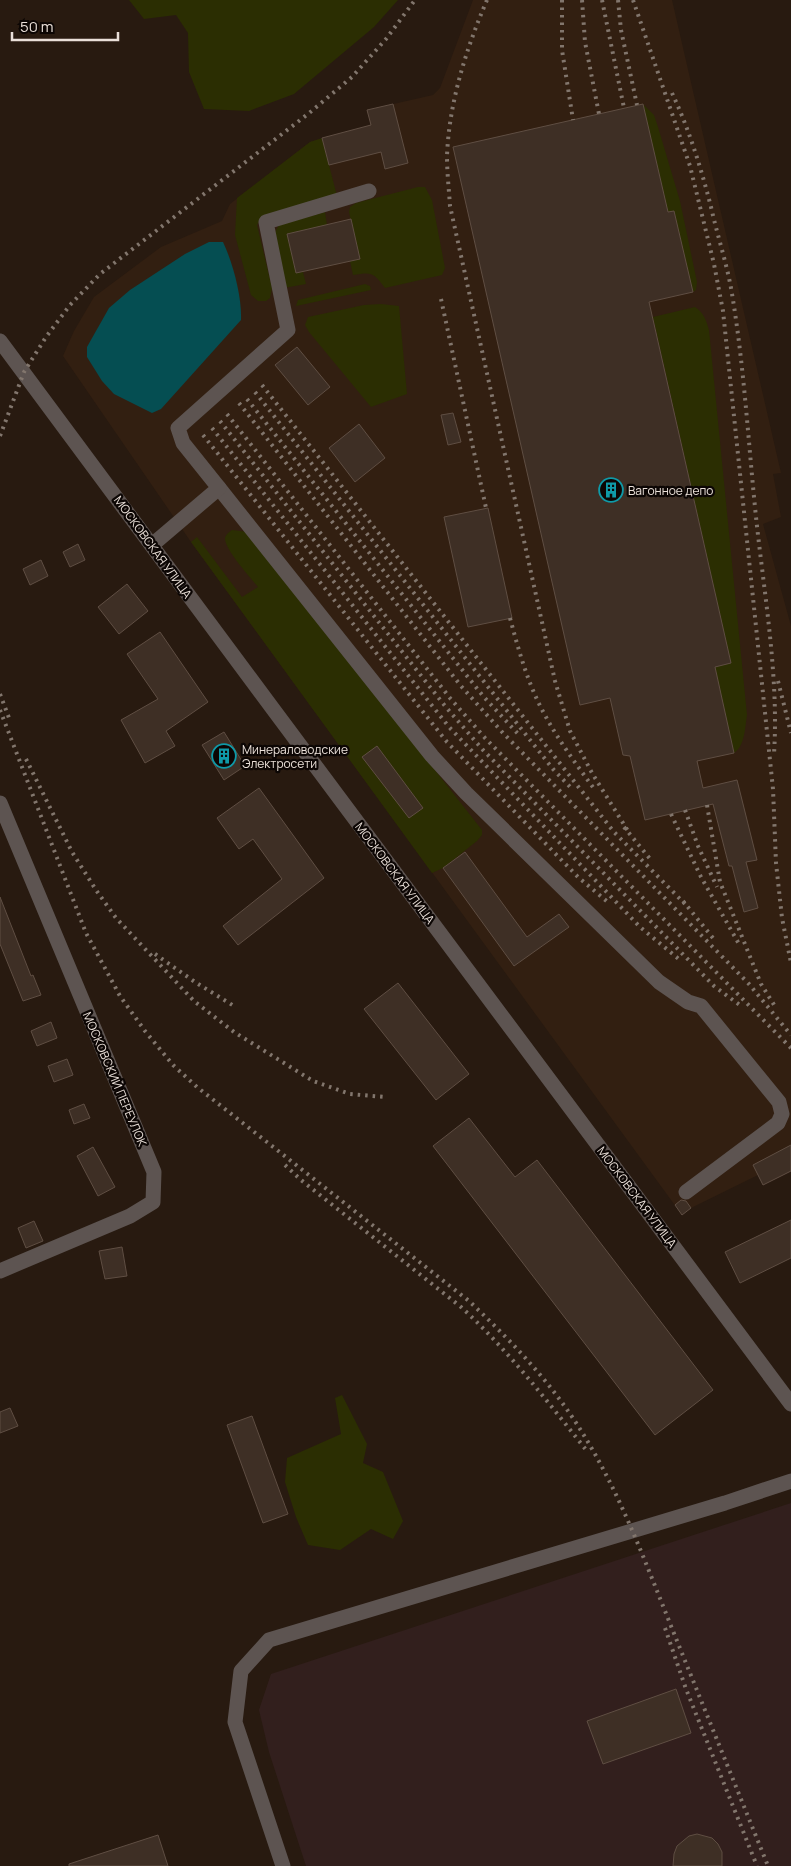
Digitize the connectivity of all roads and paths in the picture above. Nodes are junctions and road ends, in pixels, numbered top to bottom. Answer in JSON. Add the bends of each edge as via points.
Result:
{"nodes":[{"id":1,"x":368,"y":191,"type":"dead end"},
{"id":2,"x":0,"y":340,"type":"edge"},
{"id":3,"x":219,"y":488,"type":"junction"},
{"id":4,"x":152,"y":545,"type":"junction"},
{"id":5,"x":0,"y":803,"type":"edge"},
{"id":6,"x":686,"y":1192,"type":"dead end"},
{"id":7,"x":0,"y":1271,"type":"edge"},
{"id":8,"x":791,"y":1404,"type":"edge"},
{"id":9,"x":791,"y":1481,"type":"edge"},
{"id":10,"x":283,"y":1866,"type":"edge"}],
"edges":[{"from":1,"to":3,"type":"street","via":[[266,222],[288,330],[178,428],[183,443]]},
{"from":2,"to":4,"type":"street","name":"МОСКОВСКАЯ УЛИЦА"},
{"from":3,"to":4,"type":"street"},
{"from":3,"to":6,"type":"street","via":[[432,756],[659,982],[688,1002],[701,1006],[780,1102],[782,1114],[778,1123]]},
{"from":4,"to":8,"type":"street","name":"МОСКОВСКАЯ УЛИЦА"},
{"from":5,"to":7,"type":"street","name":"МОСКОВСКИЙ ПЕРЕУЛОК","via":[[154,1172],[153,1202],[130,1216]]},
{"from":9,"to":10,"type":"street","via":[[268,1640],[241,1671],[235,1722]]}]}
